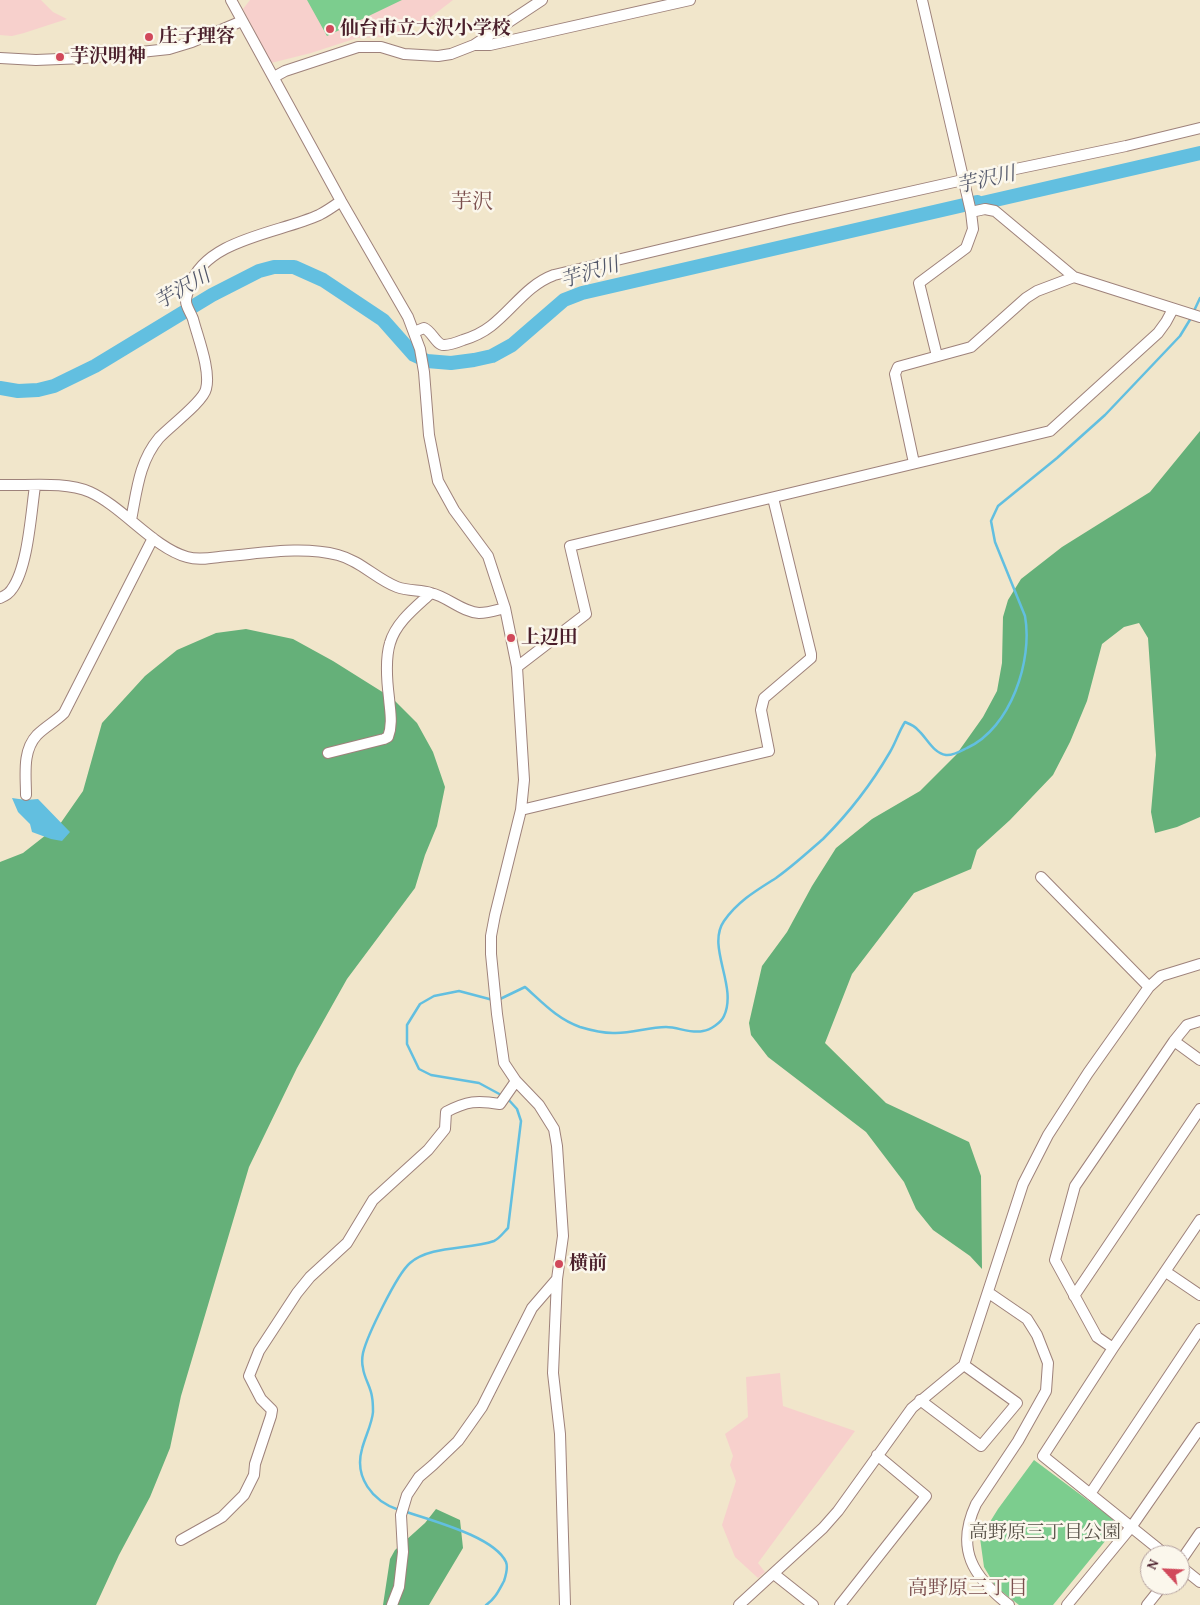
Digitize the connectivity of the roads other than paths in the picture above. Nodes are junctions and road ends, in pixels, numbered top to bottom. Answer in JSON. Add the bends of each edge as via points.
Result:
{"nodes":[{"id":1,"x":231,"y":0,"type":"edge"},
{"id":2,"x":542,"y":0,"type":"edge"},
{"id":3,"x":690,"y":0,"type":"edge"},
{"id":4,"x":922,"y":0,"type":"edge"},
{"id":5,"x":242,"y":22,"type":"junction"},
{"id":6,"x":474,"y":45,"type":"junction"},
{"id":7,"x":0,"y":58,"type":"edge"},
{"id":8,"x":274,"y":78,"type":"junction"},
{"id":9,"x":1200,"y":128,"type":"edge"},
{"id":10,"x":963,"y":182,"type":"junction"},
{"id":11,"x":342,"y":201,"type":"junction"},
{"id":12,"x":970,"y":211,"type":"junction"},
{"id":13,"x":1074,"y":277,"type":"junction"},
{"id":14,"x":1174,"y":309,"type":"junction"},
{"id":15,"x":1197,"y":316,"type":"edge"},
{"id":16,"x":414,"y":332,"type":"junction"},
{"id":17,"x":937,"y":356,"type":"junction"},
{"id":18,"x":914,"y":464,"type":"junction"},
{"id":19,"x":0,"y":485,"type":"edge"},
{"id":20,"x":35,"y":486,"type":"junction"},
{"id":21,"x":773,"y":498,"type":"junction"},
{"id":22,"x":131,"y":520,"type":"junction"},
{"id":23,"x":153,"y":538,"type":"junction"},
{"id":24,"x":432,"y":593,"type":"junction"},
{"id":25,"x":0,"y":598,"type":"edge"},
{"id":26,"x":505,"y":608,"type":"junction"},
{"id":27,"x":517,"y":667,"type":"junction"},
{"id":28,"x":328,"y":753,"type":"dead end"},
{"id":29,"x":26,"y":795,"type":"dead end"},
{"id":30,"x":521,"y":810,"type":"junction"},
{"id":31,"x":1041,"y":877,"type":"dead end"},
{"id":32,"x":1200,"y":964,"type":"edge"},
{"id":33,"x":1149,"y":987,"type":"junction"},
{"id":34,"x":1200,"y":1021,"type":"edge"},
{"id":35,"x":1174,"y":1041,"type":"junction"},
{"id":36,"x":1200,"y":1060,"type":"edge"},
{"id":37,"x":513,"y":1085,"type":"junction"},
{"id":38,"x":1200,"y":1109,"type":"edge"},
{"id":39,"x":1200,"y":1220,"type":"edge"},
{"id":40,"x":1166,"y":1272,"type":"junction"},
{"id":41,"x":557,"y":1279,"type":"junction"},
{"id":42,"x":989,"y":1293,"type":"junction"},
{"id":43,"x":1074,"y":1296,"type":"junction"},
{"id":44,"x":1200,"y":1296,"type":"edge"},
{"id":45,"x":1200,"y":1329,"type":"edge"},
{"id":46,"x":1113,"y":1348,"type":"junction"},
{"id":47,"x":964,"y":1364,"type":"junction"},
{"id":48,"x":920,"y":1400,"type":"junction"},
{"id":49,"x":1200,"y":1428,"type":"edge"},
{"id":50,"x":877,"y":1455,"type":"junction"},
{"id":51,"x":1090,"y":1494,"type":"junction"},
{"id":52,"x":1132,"y":1526,"type":"junction"},
{"id":53,"x":1200,"y":1533,"type":"edge"},
{"id":54,"x":181,"y":1540,"type":"dead end"},
{"id":55,"x":1154,"y":1545,"type":"edge"},
{"id":56,"x":1190,"y":1548,"type":"edge"},
{"id":57,"x":774,"y":1574,"type":"junction"},
{"id":58,"x":1190,"y":1574,"type":"edge"},
{"id":59,"x":1200,"y":1582,"type":"edge"},
{"id":60,"x":1155,"y":1595,"type":"edge"},
{"id":61,"x":742,"y":1604,"type":"edge"},
{"id":62,"x":392,"y":1605,"type":"edge"},
{"id":63,"x":565,"y":1605,"type":"edge"},
{"id":64,"x":813,"y":1605,"type":"edge"},
{"id":65,"x":840,"y":1605,"type":"edge"},
{"id":66,"x":1009,"y":1605,"type":"edge"},
{"id":67,"x":1066,"y":1605,"type":"edge"},
{"id":68,"x":1147,"y":1605,"type":"edge"}],
"edges":[{"from":1,"to":5,"type":"street"},
{"from":2,"to":6,"type":"street"},
{"from":3,"to":6,"type":"street","via":[[490,45]]},
{"from":4,"to":10,"type":"street"},
{"from":5,"to":7,"type":"street","via":[[162,50],[84,58]]},
{"from":5,"to":8,"type":"street"},
{"from":6,"to":8,"type":"street","via":[[438,56],[404,54],[381,47],[358,47],[285,71]]},
{"from":8,"to":11,"type":"street"},
{"from":9,"to":10,"type":"street"},
{"from":10,"to":12,"type":"street"},
{"from":10,"to":16,"type":"street","via":[[789,219],[554,275],[524,293],[487,328],[459,342],[444,346],[424,328]]},
{"from":11,"to":16,"type":"street","via":[[397,295]]},
{"from":11,"to":22,"type":"street","via":[[319,215],[240,241],[197,271],[186,304],[206,371],[206,391],[200,401],[179,418],[153,447],[143,464]]},
{"from":12,"to":13,"type":"street","via":[[985,208],[995,211]]},
{"from":12,"to":17,"type":"street","via":[[973,229],[966,248],[919,283]]},
{"from":13,"to":14,"type":"street"},
{"from":13,"to":17,"type":"street","via":[[1026,298],[970,347]]},
{"from":14,"to":15,"type":"street"},
{"from":14,"to":18,"type":"street","via":[[1158,333],[1050,431]]},
{"from":16,"to":26,"type":"street","via":[[424,368],[429,435],[438,481],[454,510],[488,556]]},
{"from":17,"to":18,"type":"street","via":[[898,366],[895,370]]},
{"from":18,"to":21,"type":"street"},
{"from":19,"to":20,"type":"street"},
{"from":20,"to":22,"type":"street","via":[[70,486],[84,490]]},
{"from":20,"to":25,"type":"street","via":[[20,572],[13,589]]},
{"from":21,"to":27,"type":"street","via":[[570,546],[586,614]]},
{"from":21,"to":30,"type":"street","via":[[811,658],[764,698],[761,710],[769,751]]},
{"from":22,"to":23,"type":"street"},
{"from":23,"to":24,"type":"street","via":[[180,555],[193,559],[273,552],[326,552],[358,563],[397,587]]},
{"from":23,"to":29,"type":"street","via":[[64,713],[31,744],[26,756]]},
{"from":24,"to":26,"type":"street","via":[[480,613]]},
{"from":24,"to":28,"type":"street","via":[[406,616],[389,644],[391,724],[388,736]]},
{"from":26,"to":27,"type":"street"},
{"from":27,"to":30,"type":"street","via":[[524,780]]},
{"from":30,"to":37,"type":"street","via":[[491,936],[504,1063]]},
{"from":31,"to":33,"type":"street"},
{"from":32,"to":33,"type":"street","via":[[1161,976]]},
{"from":33,"to":42,"type":"street","via":[[1048,1135],[1023,1184]]},
{"from":34,"to":35,"type":"street","via":[[1187,1025]]},
{"from":35,"to":36,"type":"street"},
{"from":35,"to":43,"type":"street","via":[[1075,1186],[1055,1260]]},
{"from":37,"to":41,"type":"street","via":[[539,1105],[554,1129],[564,1236]]},
{"from":37,"to":54,"type":"street","via":[[500,1104],[480,1100],[446,1112],[445,1129],[428,1150],[373,1200],[347,1243],[297,1292],[260,1351],[250,1376],[261,1399],[272,1410],[254,1475],[244,1495],[222,1517]]},
{"from":38,"to":43,"type":"street"},
{"from":39,"to":40,"type":"street"},
{"from":40,"to":44,"type":"street"},
{"from":40,"to":46,"type":"street"},
{"from":41,"to":62,"type":"street","via":[[532,1308],[482,1407],[458,1441],[419,1476],[406,1495],[402,1510],[403,1552],[399,1587]]},
{"from":41,"to":63,"type":"street","via":[[554,1373],[560,1434]]},
{"from":42,"to":47,"type":"street"},
{"from":42,"to":66,"type":"street","via":[[1027,1319],[1037,1334],[1048,1363],[1046,1391],[1018,1441],[976,1504],[967,1536],[968,1552],[978,1576]]},
{"from":43,"to":46,"type":"street","via":[[1097,1337]]},
{"from":45,"to":51,"type":"street"},
{"from":46,"to":51,"type":"street","via":[[1043,1456]]},
{"from":47,"to":48,"type":"street"},
{"from":47,"to":48,"type":"street","via":[[1017,1403],[981,1446]]},
{"from":48,"to":50,"type":"street"},
{"from":49,"to":52,"type":"street"},
{"from":50,"to":57,"type":"street","via":[[838,1511]]},
{"from":50,"to":65,"type":"street","via":[[926,1496]]},
{"from":51,"to":52,"type":"street"},
{"from":52,"to":55,"type":"street"},
{"from":52,"to":67,"type":"street"},
{"from":53,"to":56,"type":"street"},
{"from":57,"to":61,"type":"street"},
{"from":57,"to":64,"type":"street"},
{"from":58,"to":59,"type":"street"},
{"from":60,"to":68,"type":"street"}]}
